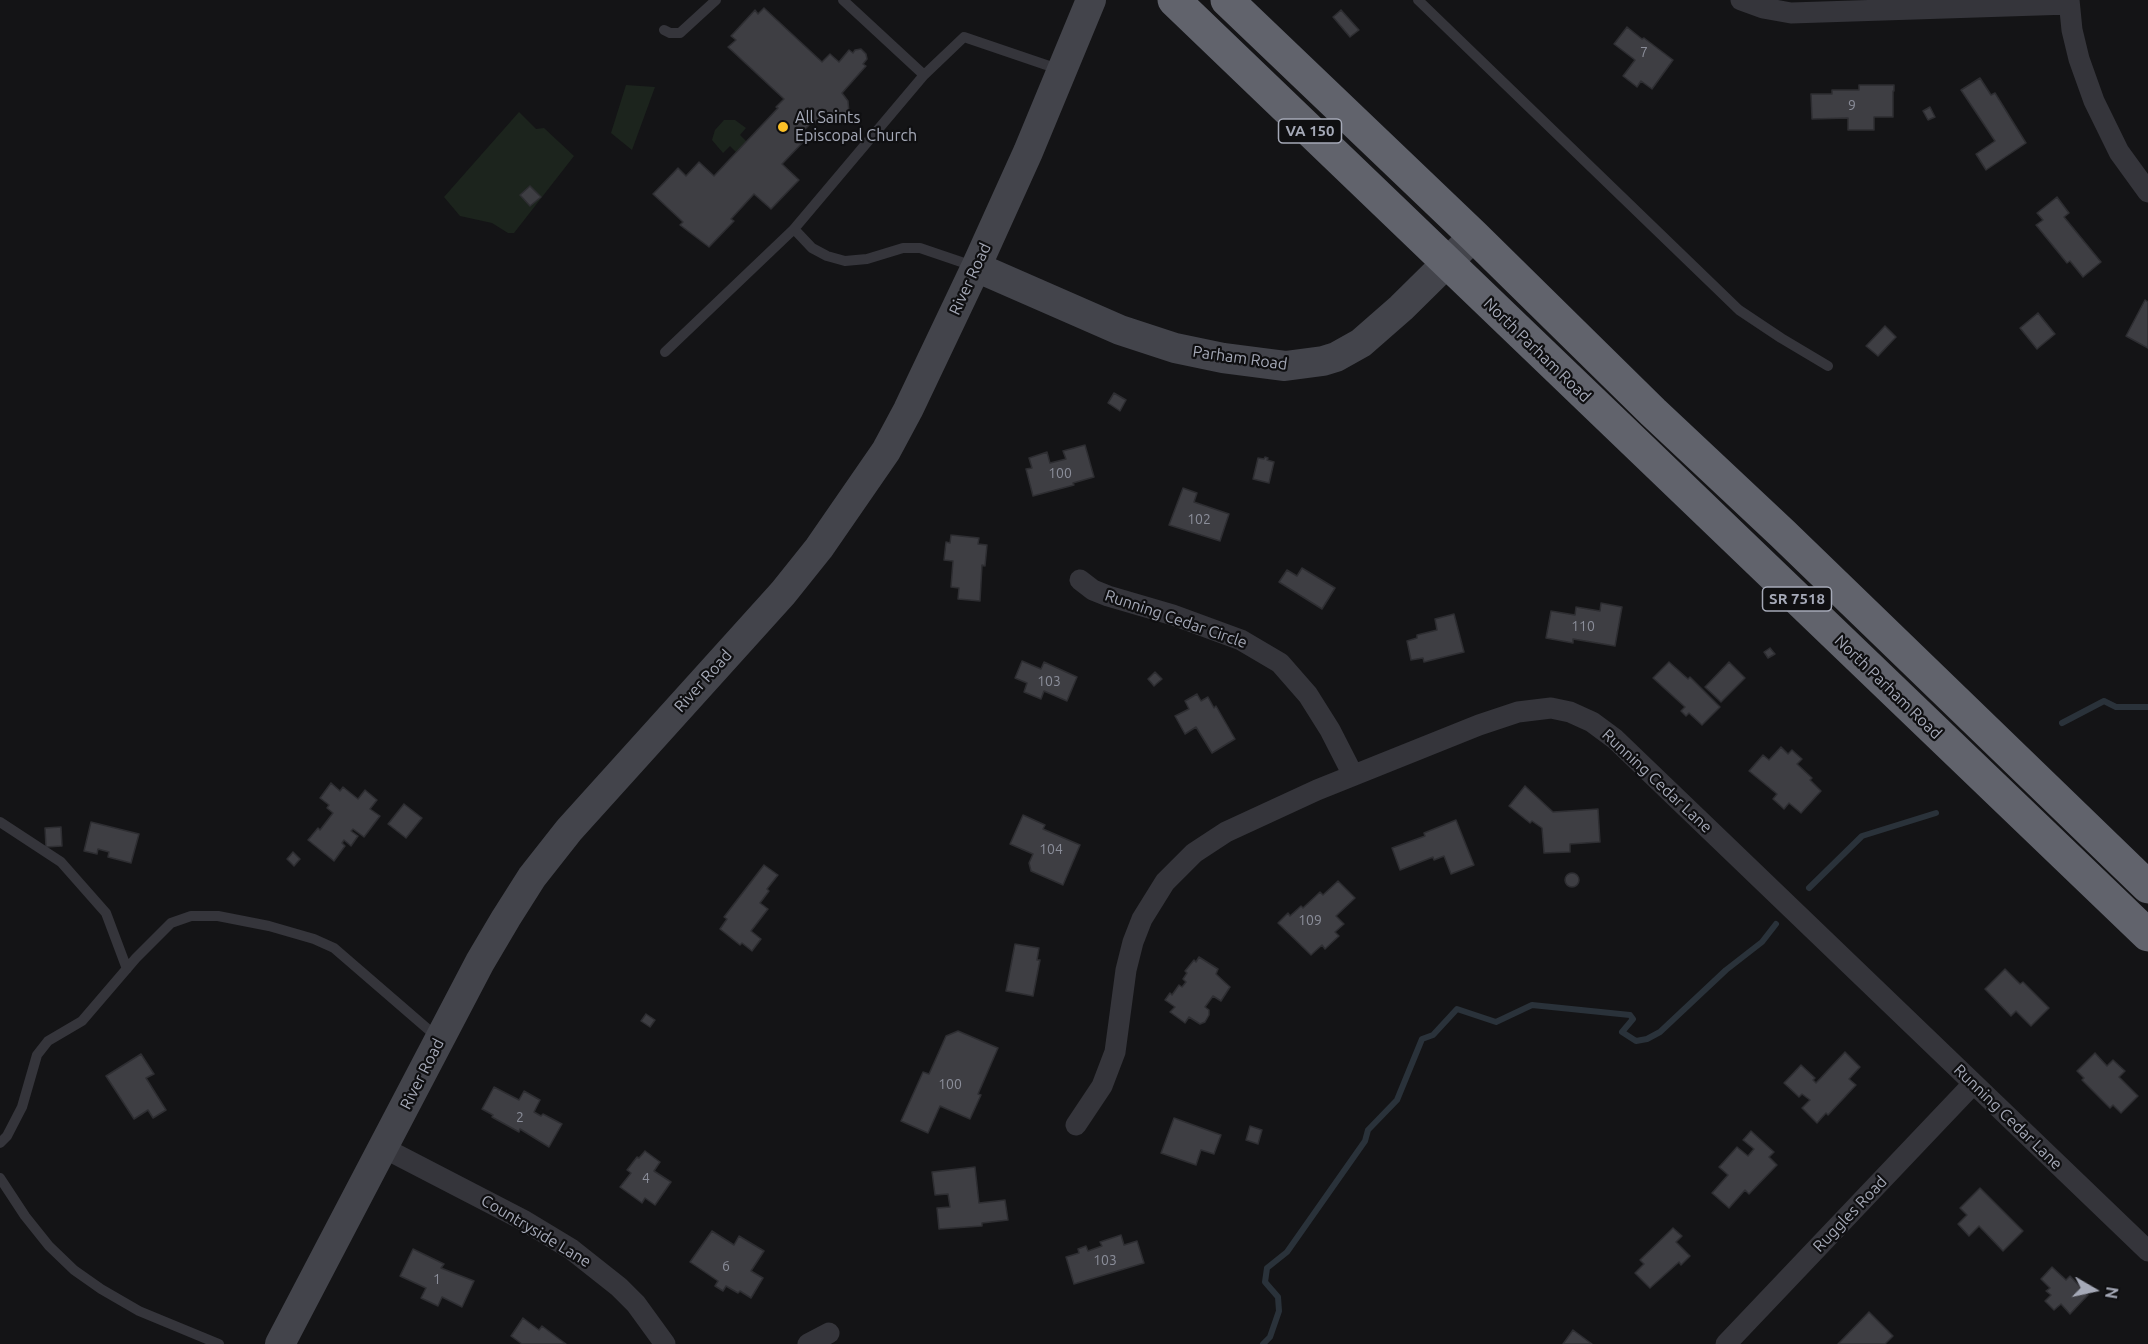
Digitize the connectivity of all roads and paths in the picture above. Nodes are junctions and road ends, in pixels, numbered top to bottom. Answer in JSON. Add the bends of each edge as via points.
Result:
{"nodes":[{"id":1,"x":716,"y":0,"type":"edge"},
{"id":2,"x":843,"y":0,"type":"edge"},
{"id":3,"x":1174,"y":0,"type":"edge"},
{"id":4,"x":1227,"y":0,"type":"edge"},
{"id":5,"x":1419,"y":0,"type":"edge"},
{"id":6,"x":1741,"y":0,"type":"edge"},
{"id":7,"x":1091,"y":2,"type":"edge"},
{"id":8,"x":2069,"y":2,"type":"edge"},
{"id":9,"x":664,"y":30,"type":"dead end"},
{"id":10,"x":1061,"y":70,"type":"junction"},
{"id":11,"x":924,"y":75,"type":"junction"},
{"id":12,"x":2148,"y":192,"type":"edge"},
{"id":13,"x":794,"y":229,"type":"junction"},
{"id":14,"x":1474,"y":236,"type":"junction"},
{"id":15,"x":1447,"y":263,"type":"junction"},
{"id":16,"x":976,"y":267,"type":"junction"},
{"id":17,"x":665,"y":352,"type":"dead end"},
{"id":18,"x":1828,"y":366,"type":"dead end"},
{"id":19,"x":1080,"y":580,"type":"dead end"},
{"id":20,"x":1353,"y":776,"type":"junction"},
{"id":21,"x":0,"y":822,"type":"edge"},
{"id":22,"x":2148,"y":887,"type":"edge"},
{"id":23,"x":2148,"y":935,"type":"edge"},
{"id":24,"x":127,"y":969,"type":"junction"},
{"id":25,"x":440,"y":1039,"type":"junction"},
{"id":26,"x":1973,"y":1084,"type":"junction"},
{"id":27,"x":1076,"y":1125,"type":"dead end"},
{"id":28,"x":0,"y":1143,"type":"edge"},
{"id":29,"x":384,"y":1148,"type":"junction"},
{"id":30,"x":0,"y":1178,"type":"edge"},
{"id":31,"x":2148,"y":1251,"type":"edge"},
{"id":32,"x":829,"y":1333,"type":"dead end"},
{"id":33,"x":219,"y":1344,"type":"edge"},
{"id":34,"x":280,"y":1344,"type":"edge"},
{"id":35,"x":665,"y":1344,"type":"edge"},
{"id":36,"x":808,"y":1344,"type":"edge"},
{"id":37,"x":1726,"y":1344,"type":"edge"}],
"edges":[{"from":1,"to":9,"type":"lane","via":[[680,33]]},
{"from":2,"to":11,"type":"lane"},
{"from":3,"to":15,"type":"highway","number":"VA 150"},
{"from":4,"to":14,"type":"highway","number":"VA 150"},
{"from":5,"to":18,"type":"lane","via":[[1739,310]]},
{"from":6,"to":8,"type":"street","via":[[1791,13]]},
{"from":7,"to":10,"type":"main road","name":"River Road"},
{"from":8,"to":12,"type":"street","via":[[2079,59],[2094,101],[2118,152]]},
{"from":10,"to":11,"type":"lane","via":[[964,37]]},
{"from":10,"to":16,"type":"main road","name":"River Road"},
{"from":11,"to":13,"type":"lane"},
{"from":13,"to":16,"type":"lane","via":[[812,248],[845,261],[920,248]]},
{"from":13,"to":17,"type":"lane"},
{"from":14,"to":15,"type":"main road","name":"Parham Road"},
{"from":14,"to":22,"type":"highway","number":"SR 7518"},
{"from":15,"to":16,"type":"main road","name":"Parham Road","via":[[1361,343],[1323,361],[1285,366],[1175,348],[1120,330]]},
{"from":15,"to":23,"type":"highway","name":"North Parham Road","number":"SR 7518"},
{"from":16,"to":25,"type":"main road","name":"River Road","via":[[886,451],[783,593],[540,867],[506,918]]},
{"from":19,"to":20,"type":"street","name":"Running Cedar Circle","via":[[1108,596],[1241,640],[1280,663],[1308,695]]},
{"from":20,"to":26,"type":"street","name":"Running Cedar Lane","via":[[1518,712],[1551,708],[1585,719],[1615,739],[1644,766]]},
{"from":20,"to":27,"type":"street","name":"Running Cedar Lane","via":[[1226,832],[1194,853],[1165,882],[1133,942],[1122,990],[1115,1052],[1106,1078]]},
{"from":21,"to":24,"type":"lane","via":[[61,862],[106,913]]},
{"from":24,"to":25,"type":"lane","via":[[171,923],[191,916],[219,916],[268,926],[334,948]]},
{"from":24,"to":28,"type":"lane","via":[[82,1021],[48,1041],[37,1055],[22,1107],[8,1136]]},
{"from":25,"to":29,"type":"main road","name":"River Road"},
{"from":26,"to":31,"type":"street","name":"Running Cedar Lane"},
{"from":26,"to":37,"type":"street","name":"Ruggles Road"},
{"from":29,"to":34,"type":"main road","name":"River Road"},
{"from":29,"to":35,"type":"street","name":"Countryside Lane","via":[[572,1249],[636,1304]]},
{"from":30,"to":33,"type":"lane","via":[[49,1246],[74,1270],[139,1311]]},
{"from":32,"to":36,"type":"street"}]}
